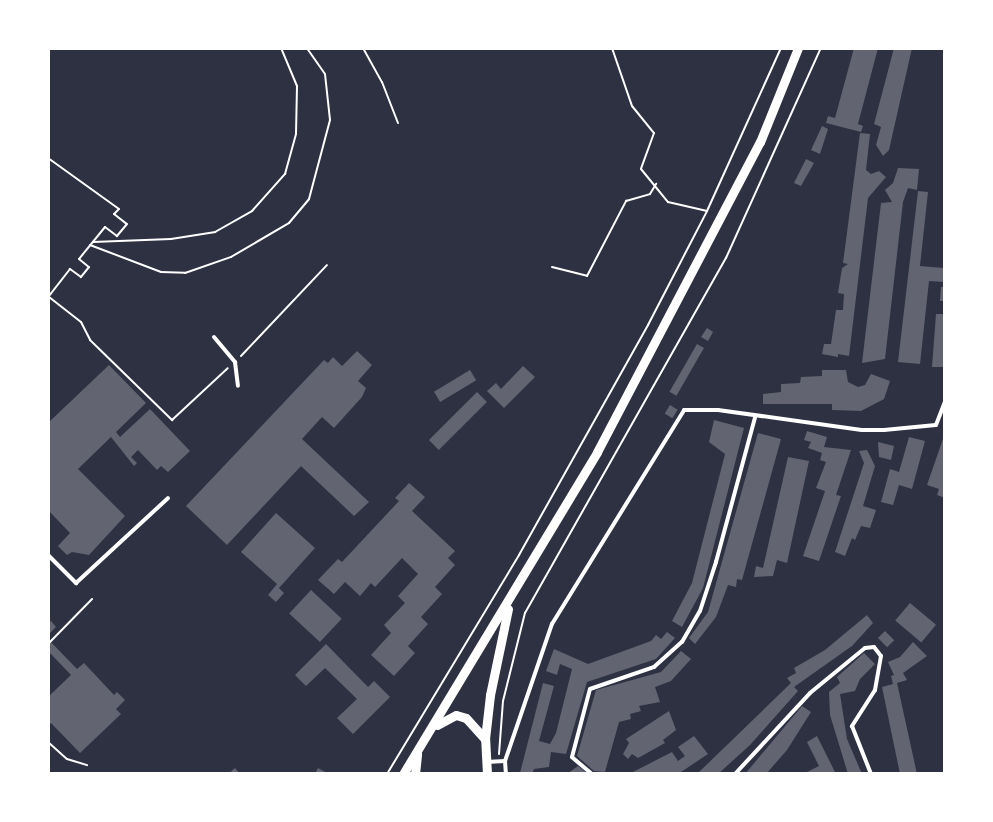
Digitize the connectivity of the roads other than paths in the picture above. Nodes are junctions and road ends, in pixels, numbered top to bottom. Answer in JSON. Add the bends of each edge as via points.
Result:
{"nodes":[{"id":1,"x":798,"y":48,"type":"edge"},
{"id":2,"x":214,"y":337,"type":"dead end"},
{"id":3,"x":238,"y":386,"type":"dead end"},
{"id":4,"x":945,"y":401,"type":"edge"},
{"id":5,"x":755,"y":417,"type":"junction"},
{"id":6,"x":168,"y":498,"type":"dead end"},
{"id":7,"x":48,"y":555,"type":"edge"},
{"id":8,"x":511,"y":598,"type":"junction"},
{"id":9,"x":431,"y":730,"type":"junction"},
{"id":10,"x":485,"y":739,"type":"junction"},
{"id":11,"x":417,"y":751,"type":"junction"},
{"id":12,"x":505,"y":761,"type":"junction"},
{"id":13,"x":486,"y":762,"type":"junction"},
{"id":14,"x":403,"y":774,"type":"edge"},
{"id":15,"x":415,"y":774,"type":"edge"},
{"id":16,"x":487,"y":774,"type":"edge"},
{"id":17,"x":506,"y":774,"type":"edge"},
{"id":18,"x":592,"y":774,"type":"edge"},
{"id":19,"x":735,"y":774,"type":"edge"},
{"id":20,"x":871,"y":774,"type":"edge"}],
"edges":[{"from":1,"to":8,"type":"main road","via":[[760,142],[679,301]]},
{"from":2,"to":3,"type":"lane","via":[[235,362]]},
{"from":4,"to":5,"type":"lane","via":[[936,425],[927,428],[862,430]]},
{"from":5,"to":12,"type":"lane","via":[[718,410],[684,410],[552,624]]},
{"from":5,"to":18,"type":"lane","via":[[704,601],[682,642],[654,668],[590,689],[572,757]]},
{"from":6,"to":7,"type":"lane","via":[[76,584]]},
{"from":8,"to":9,"type":"main road"},
{"from":8,"to":10,"type":"main road","via":[[497,652]]},
{"from":9,"to":10,"type":"main road","via":[[445,718],[456,715],[473,724]]},
{"from":9,"to":11,"type":"main road"},
{"from":10,"to":13,"type":"main road"},
{"from":11,"to":14,"type":"main road"},
{"from":11,"to":15,"type":"main road"},
{"from":12,"to":13,"type":"lane"},
{"from":12,"to":17,"type":"lane"},
{"from":13,"to":16,"type":"main road"},
{"from":19,"to":20,"type":"lane","via":[[810,693],[865,648],[874,647],[881,656],[875,690],[852,726]]}]}
